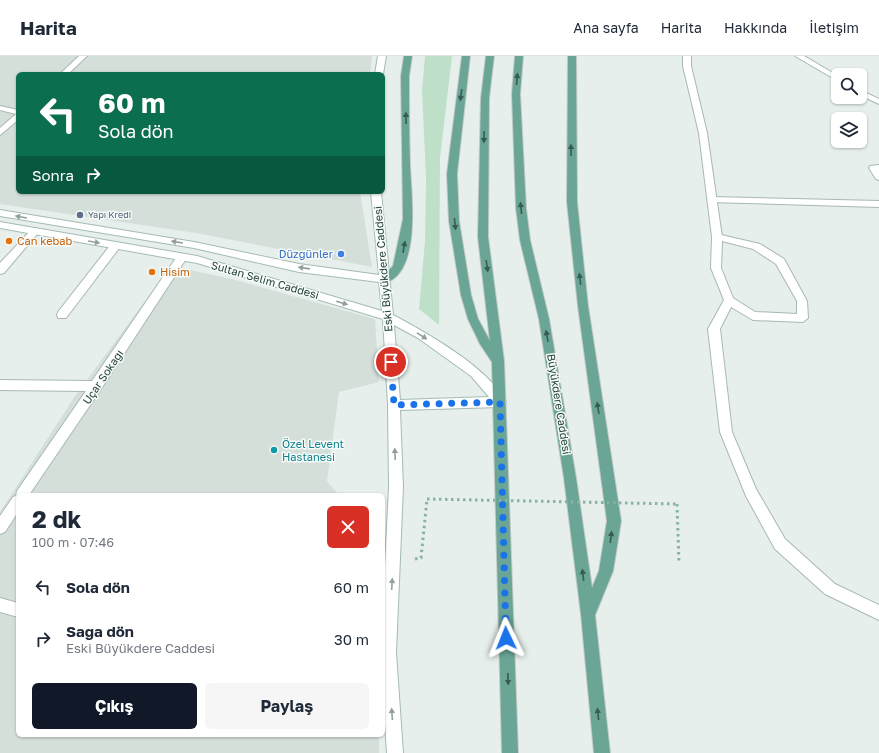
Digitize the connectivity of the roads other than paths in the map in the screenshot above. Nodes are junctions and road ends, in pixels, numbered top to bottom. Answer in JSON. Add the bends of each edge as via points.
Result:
{"nodes":[{"id":1,"x":84,"y":56,"type":"edge"},
{"id":2,"x":382,"y":56,"type":"edge"},
{"id":3,"x":408,"y":56,"type":"edge"},
{"id":4,"x":466,"y":56,"type":"edge"},
{"id":5,"x":490,"y":56,"type":"edge"},
{"id":6,"x":519,"y":56,"type":"edge"},
{"id":7,"x":687,"y":56,"type":"edge"},
{"id":8,"x":800,"y":56,"type":"edge"},
{"id":9,"x":572,"y":58,"type":"edge"},
{"id":10,"x":66,"y":72,"type":"edge"},
{"id":11,"x":379,"y":72,"type":"edge"},
{"id":12,"x":831,"y":75,"type":"edge"},
{"id":13,"x":867,"y":96,"type":"edge"},
{"id":14,"x":879,"y":102,"type":"edge"},
{"id":15,"x":0,"y":108,"type":"edge"},
{"id":16,"x":16,"y":112,"type":"edge"},
{"id":17,"x":16,"y":118,"type":"edge"},
{"id":18,"x":0,"y":132,"type":"edge"},
{"id":19,"x":879,"y":168,"type":"edge"},
{"id":20,"x":879,"y":177,"type":"edge"},
{"id":21,"x":376,"y":194,"type":"edge"},
{"id":22,"x":712,"y":200,"type":"junction"},
{"id":23,"x":879,"y":204,"type":"edge"},
{"id":24,"x":0,"y":213,"type":"edge"},
{"id":25,"x":44,"y":220,"type":"junction"},
{"id":26,"x":0,"y":225,"type":"edge"},
{"id":27,"x":35,"y":231,"type":"junction"},
{"id":28,"x":717,"y":237,"type":"junction"},
{"id":29,"x":116,"y":246,"type":"junction"},
{"id":30,"x":182,"y":257,"type":"junction"},
{"id":31,"x":0,"y":270,"type":"edge"},
{"id":32,"x":384,"y":279,"type":"junction"},
{"id":33,"x":729,"y":300,"type":"junction"},
{"id":34,"x":62,"y":315,"type":"dead end"},
{"id":35,"x":388,"y":316,"type":"junction"},
{"id":36,"x":498,"y":361,"type":"junction"},
{"id":37,"x":0,"y":385,"type":"edge"},
{"id":38,"x":97,"y":386,"type":"junction"},
{"id":39,"x":500,"y":402,"type":"junction"},
{"id":40,"x":394,"y":405,"type":"junction"},
{"id":41,"x":23,"y":493,"type":"edge"},
{"id":42,"x":16,"y":504,"type":"edge"},
{"id":43,"x":0,"y":528,"type":"edge"},
{"id":44,"x":0,"y":605,"type":"edge"},
{"id":45,"x":16,"y":609,"type":"edge"},
{"id":46,"x":879,"y":613,"type":"edge"},
{"id":47,"x":588,"y":614,"type":"junction"},
{"id":48,"x":386,"y":653,"type":"edge"},
{"id":49,"x":395,"y":753,"type":"edge"},
{"id":50,"x":510,"y":753,"type":"edge"},
{"id":51,"x":602,"y":753,"type":"edge"}],
"edges":[{"from":1,"to":10,"type":"street"},
{"from":2,"to":11,"type":"street"},
{"from":32,"to":3,"type":"main road","one_way":true,"via":[[398,268],[408,219],[405,76]]},
{"from":4,"to":36,"type":"main road","one_way":true,"via":[[452,174],[454,222],[466,294],[473,319]]},
{"from":5,"to":36,"type":"main road","one_way":true,"via":[[485,105],[483,237]]},
{"from":47,"to":6,"type":"main road","name":"Büyükdere Caddesi","one_way":true,"via":[[558,394],[521,208],[516,94]]},
{"from":7,"to":22,"type":"street","via":[[687,66],[703,133]]},
{"from":8,"to":12,"type":"street"},
{"from":47,"to":9,"type":"main road","one_way":true,"via":[[606,571],[614,521],[583,306],[572,202]]},
{"from":13,"to":14,"type":"street"},
{"from":15,"to":16,"type":"street"},
{"from":17,"to":18,"type":"street"},
{"from":19,"to":20,"type":"street","via":[[873,168]]},
{"from":21,"to":32,"type":"street","name":"Eski Büyükdere Caddesi"},
{"from":22,"to":23,"type":"street"},
{"from":22,"to":28,"type":"street"},
{"from":25,"to":24,"type":"street","name":"Sultan Selim Caddesi","one_way":true},
{"from":25,"to":27,"type":"street"},
{"from":32,"to":25,"type":"street","name":"Sultan Selim Caddesi","one_way":true,"via":[[299,268],[194,245]]},
{"from":26,"to":27,"type":"street","name":"Sultan Selim Caddesi"},
{"from":27,"to":29,"type":"street","name":"Sultan Selim Caddesi","one_way":true},
{"from":27,"to":31,"type":"street"},
{"from":28,"to":33,"type":"street","via":[[716,268]]},
{"from":28,"to":33,"type":"street","via":[[756,246],[780,262],[802,301],[803,318],[753,316]]},
{"from":29,"to":30,"type":"street","name":"Sultan Selim Caddesi"},
{"from":29,"to":34,"type":"street"},
{"from":30,"to":35,"type":"street","name":"Sultan Selim Caddesi","one_way":true},
{"from":30,"to":38,"type":"street","name":"Uçar Sokağı"},
{"from":32,"to":35,"type":"street","name":"Eski Büyükdere Caddesi"},
{"from":33,"to":46,"type":"street","via":[[714,329],[723,408],[726,432],[751,492],[780,544],[830,589]]},
{"from":35,"to":39,"type":"street","name":"Sultan Selim Caddesi","one_way":true,"via":[[422,335],[475,373]]},
{"from":35,"to":40,"type":"street","name":"Eski Büyükdere Caddesi"},
{"from":36,"to":39,"type":"main road"},
{"from":37,"to":38,"type":"street"},
{"from":38,"to":41,"type":"street","name":"Uçar Sokağı"},
{"from":39,"to":40,"type":"street"},
{"from":39,"to":50,"type":"main road","one_way":true},
{"from":48,"to":40,"type":"street","name":"Eski Büyükdere Caddesi","one_way":true,"via":[[396,486]]},
{"from":42,"to":43,"type":"street"},
{"from":44,"to":45,"type":"street"},
{"from":51,"to":47,"type":"main road","name":"Büyükdere Caddesi","one_way":true},
{"from":49,"to":48,"type":"street","name":"Eski Büyükdere Caddesi","one_way":true}]}
